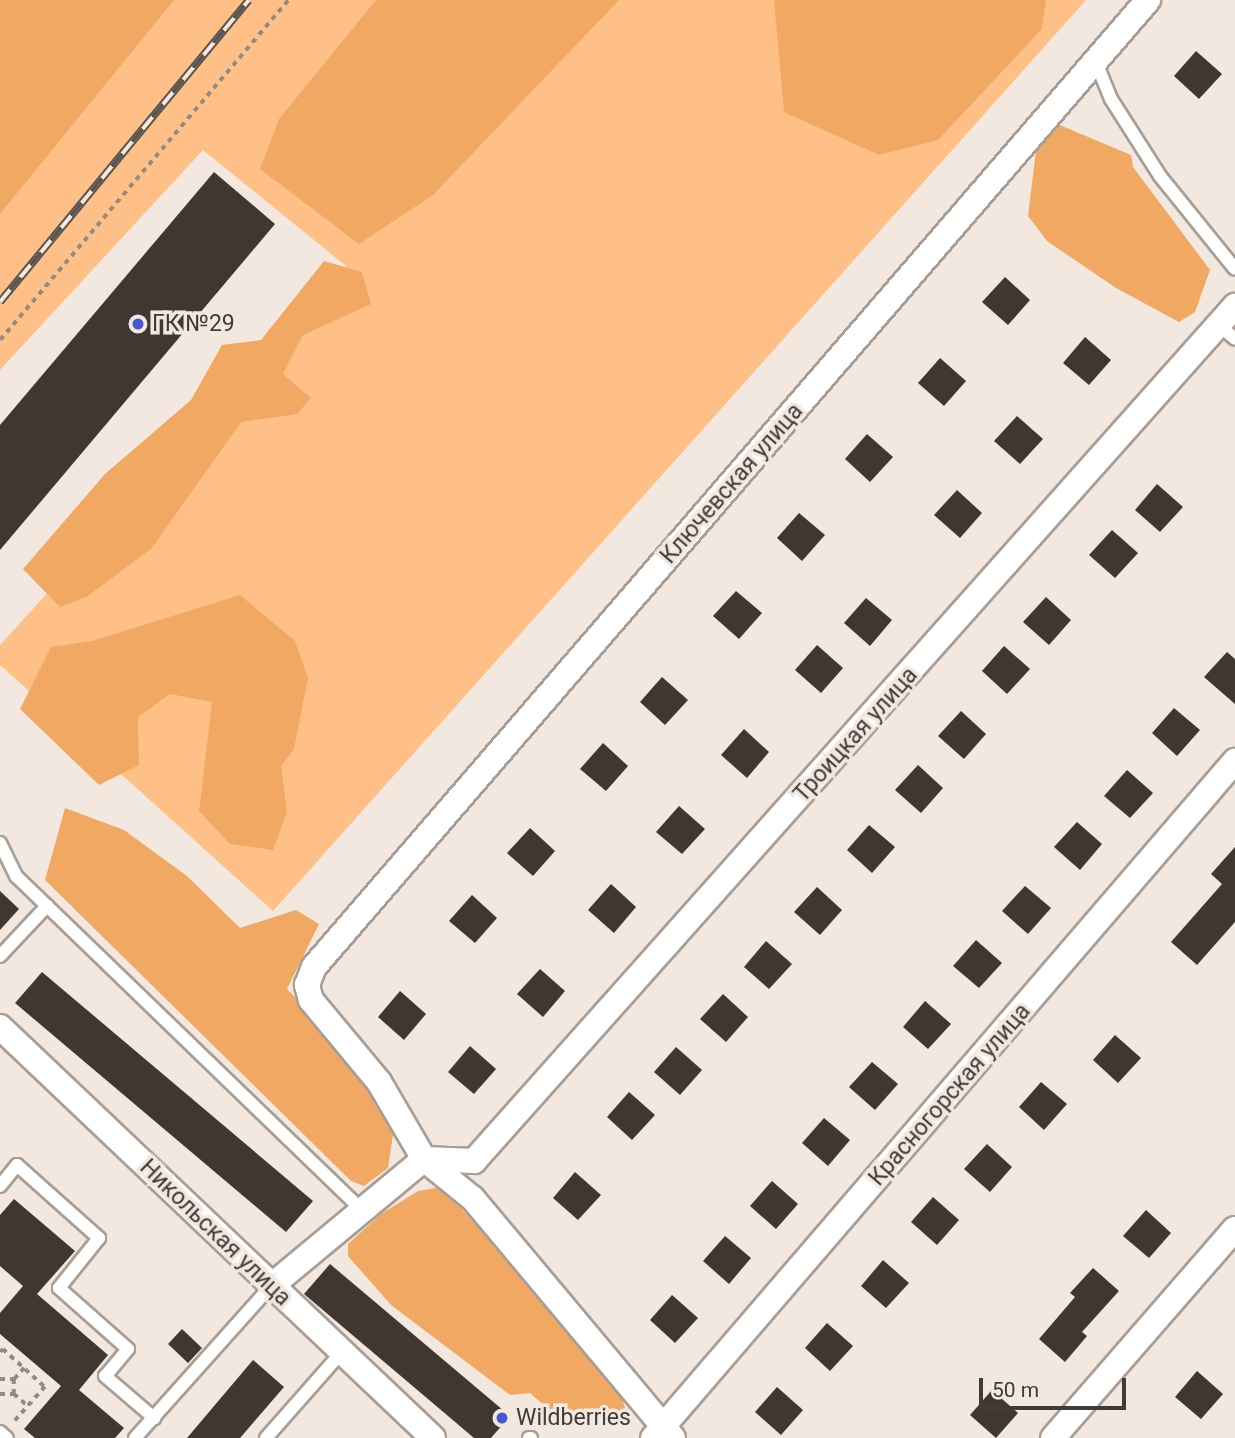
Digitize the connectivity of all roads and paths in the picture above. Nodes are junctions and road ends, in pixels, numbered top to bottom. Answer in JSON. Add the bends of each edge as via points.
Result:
{"nodes":[{"id":1,"x":288,"y":0,"type":"edge"},
{"id":2,"x":1148,"y":0,"type":"edge"},
{"id":3,"x":1096,"y":62,"type":"junction"},
{"id":4,"x":1235,"y":269,"type":"edge"},
{"id":5,"x":1235,"y":306,"type":"edge"},
{"id":6,"x":1227,"y":332,"type":"edge"},
{"id":7,"x":0,"y":340,"type":"edge"},
{"id":8,"x":1235,"y":761,"type":"edge"},
{"id":9,"x":0,"y":843,"type":"edge"},
{"id":10,"x":47,"y":906,"type":"junction"},
{"id":11,"x":0,"y":956,"type":"edge"},
{"id":12,"x":4,"y":1038,"type":"edge"},
{"id":13,"x":424,"y":1159,"type":"junction"},
{"id":14,"x":0,"y":1186,"type":"edge"},
{"id":15,"x":360,"y":1208,"type":"junction"},
{"id":16,"x":1235,"y":1229,"type":"edge"},
{"id":17,"x":270,"y":1287,"type":"junction"},
{"id":18,"x":0,"y":1352,"type":"edge"},
{"id":19,"x":341,"y":1353,"type":"junction"},
{"id":20,"x":24,"y":1368,"type":"junction"},
{"id":21,"x":0,"y":1379,"type":"edge"},
{"id":22,"x":14,"y":1379,"type":"junction"},
{"id":23,"x":0,"y":1394,"type":"edge"},
{"id":24,"x":14,"y":1394,"type":"junction"},
{"id":25,"x":28,"y":1406,"type":"junction"},
{"id":26,"x":154,"y":1418,"type":"junction"},
{"id":27,"x":3,"y":1435,"type":"edge"},
{"id":28,"x":663,"y":1435,"type":"edge"},
{"id":29,"x":135,"y":1438,"type":"edge"},
{"id":30,"x":267,"y":1438,"type":"edge"},
{"id":31,"x":433,"y":1438,"type":"edge"},
{"id":32,"x":1053,"y":1438,"type":"edge"}],
"edges":[{"from":1,"to":7,"type":"path"},
{"from":2,"to":3,"type":"street","name":"Ключевская улица"},
{"from":3,"to":4,"type":"lane","via":[[1111,99],[1160,176]]},
{"from":3,"to":13,"type":"street","name":"Ключевская улица","via":[[314,967],[307,985],[311,1000],[379,1082]]},
{"from":5,"to":6,"type":"street","name":"Троицкая улица"},
{"from":6,"to":13,"type":"street","name":"Троицкая улица","via":[[474,1161]]},
{"from":8,"to":28,"type":"street","name":"Красногорская улица"},
{"from":9,"to":10,"type":"lane","via":[[16,876]]},
{"from":10,"to":11,"type":"lane"},
{"from":10,"to":15,"type":"lane"},
{"from":12,"to":17,"type":"street","name":"Никольская улица"},
{"from":13,"to":15,"type":"street"},
{"from":13,"to":28,"type":"street","via":[[472,1198]]},
{"from":14,"to":26,"type":"lane","via":[[17,1166],[99,1238],[59,1288],[128,1349],[105,1376]]},
{"from":15,"to":17,"type":"street"},
{"from":16,"to":32,"type":"street"},
{"from":17,"to":19,"type":"street","name":"Никольская улица"},
{"from":17,"to":26,"type":"lane"},
{"from":18,"to":20,"type":"path","via":[[3,1349]]},
{"from":19,"to":30,"type":"lane"},
{"from":19,"to":31,"type":"street","name":"Никольская улица"},
{"from":20,"to":22,"type":"path"},
{"from":20,"to":25,"type":"path","via":[[45,1387]]},
{"from":21,"to":22,"type":"path"},
{"from":22,"to":24,"type":"path"},
{"from":23,"to":24,"type":"path"},
{"from":24,"to":25,"type":"path"},
{"from":25,"to":27,"type":"path"},
{"from":26,"to":29,"type":"lane"}]}
